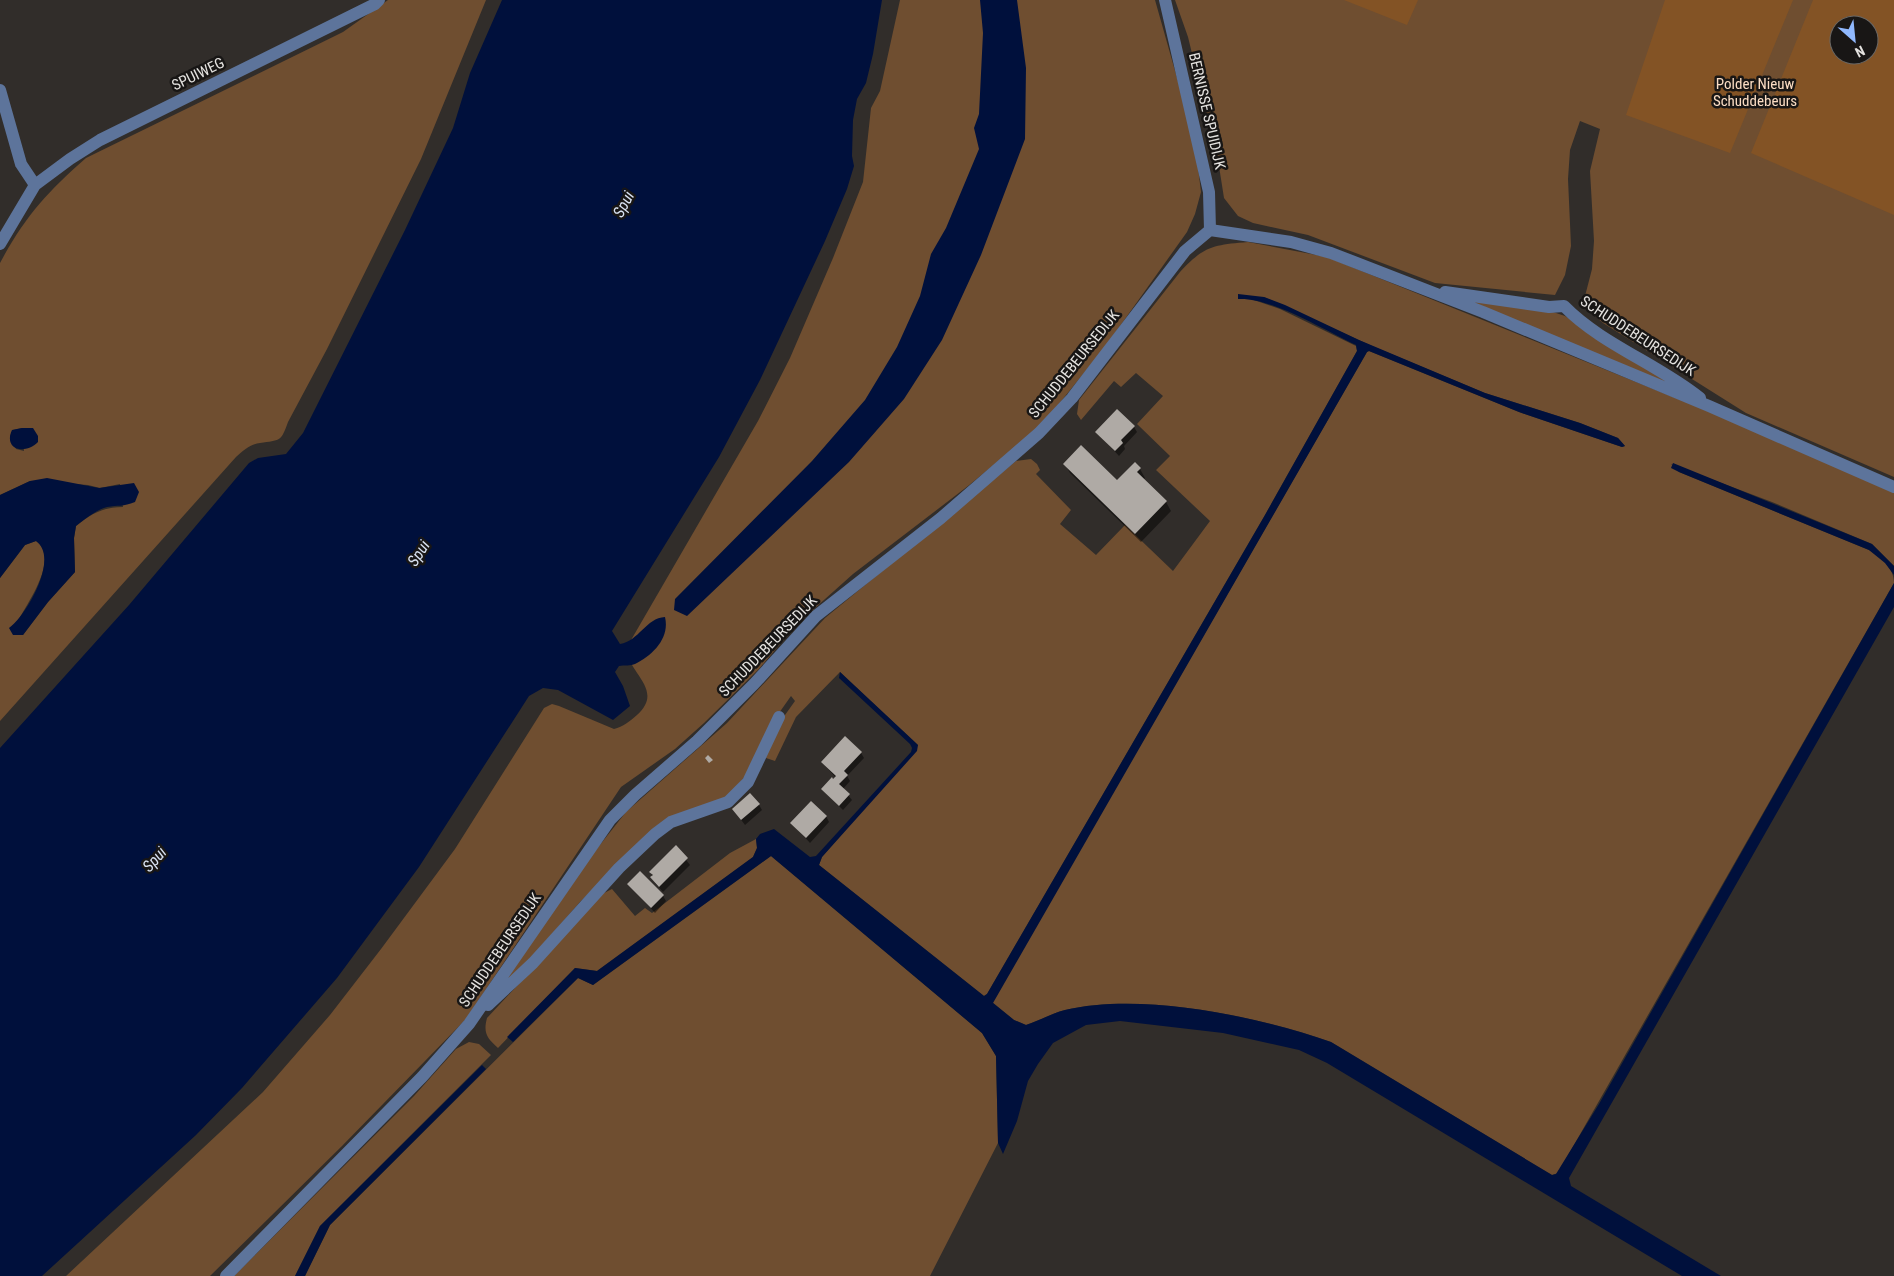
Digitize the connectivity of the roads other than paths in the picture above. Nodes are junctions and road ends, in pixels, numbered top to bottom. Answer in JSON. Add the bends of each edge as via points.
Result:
{"nodes":[{"id":1,"x":379,"y":0,"type":"edge"},
{"id":2,"x":1165,"y":0,"type":"edge"},
{"id":3,"x":0,"y":90,"type":"edge"},
{"id":4,"x":35,"y":185,"type":"junction"},
{"id":5,"x":1210,"y":230,"type":"junction"},
{"id":6,"x":0,"y":244,"type":"edge"},
{"id":7,"x":1425,"y":289,"type":"junction"},
{"id":8,"x":1709,"y":406,"type":"junction"},
{"id":9,"x":1892,"y":486,"type":"edge"},
{"id":10,"x":779,"y":717,"type":"dead end"},
{"id":11,"x":469,"y":1024,"type":"junction"},
{"id":12,"x":226,"y":1276,"type":"edge"}],
"edges":[{"from":1,"to":4,"type":"street","name":"SPUIWEG","via":[[100,140]]},
{"from":2,"to":5,"type":"street","name":"BERNISSE SPUIDIJK","via":[[1209,192]]},
{"from":3,"to":4,"type":"street","via":[[21,164]]},
{"from":4,"to":6,"type":"street","name":"SPUIWEG"},
{"from":5,"to":7,"type":"street","name":"SCHUDDEBEURSEDIJK","via":[[1299,244]]},
{"from":5,"to":11,"type":"street","name":"SCHUDDEBEURSEDIJK","via":[[1185,251],[1072,398],[1039,434],[941,518],[816,616],[697,741],[610,820]]},
{"from":7,"to":8,"type":"street","name":"SCHUDDEBEURSEDIJK"},
{"from":7,"to":8,"type":"street","name":"SCHUDDEBEURSEDIJK","via":[[1549,307],[1564,306],[1618,345],[1680,382]]},
{"from":8,"to":9,"type":"street","name":"SCHUDDEBEURSEDIJK"},
{"from":10,"to":11,"type":"street","via":[[748,782],[728,802],[671,822],[655,834],[618,868],[533,963]]},
{"from":11,"to":12,"type":"street","name":"SCHUDDEBEURSEDIJK","via":[[422,1078]]}]}
